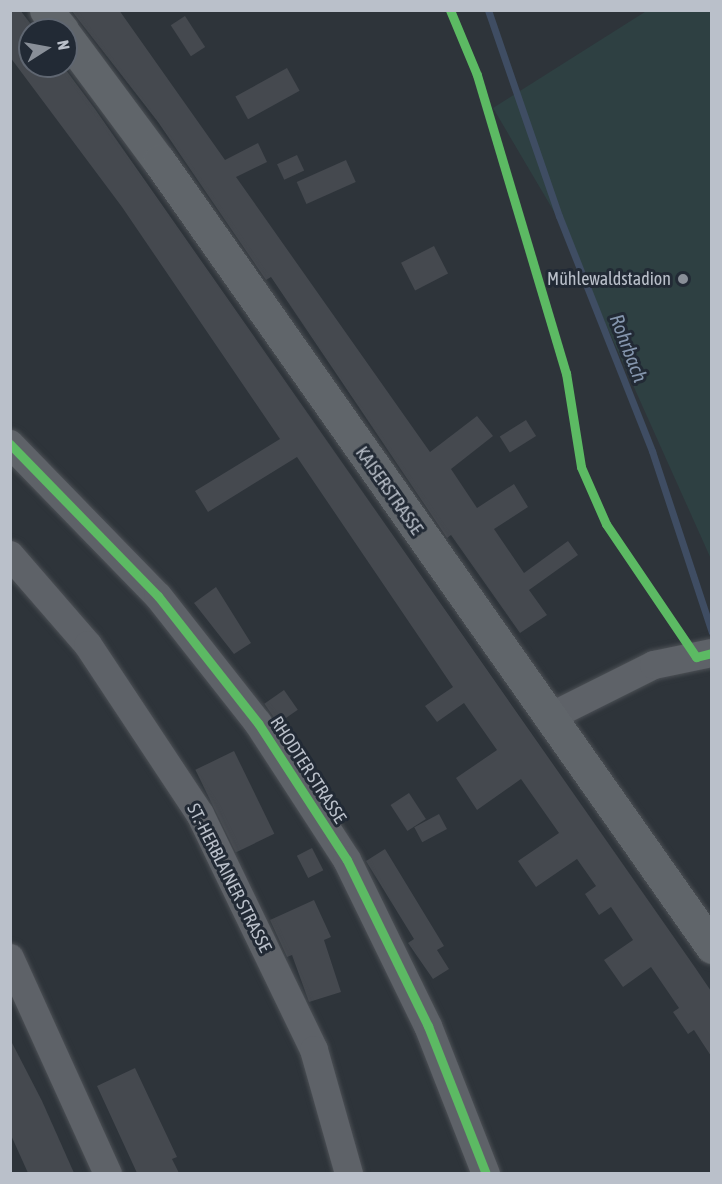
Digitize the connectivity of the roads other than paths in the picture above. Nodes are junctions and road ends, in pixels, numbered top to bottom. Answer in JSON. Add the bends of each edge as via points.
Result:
{"nodes":[{"id":1,"x":78,"y":52,"type":"edge"},
{"id":2,"x":10,"y":444,"type":"edge"},
{"id":3,"x":10,"y":555,"type":"edge"},
{"id":4,"x":704,"y":655,"type":"edge"},
{"id":5,"x":548,"y":718,"type":"junction"},
{"id":6,"x":711,"y":947,"type":"edge"},
{"id":7,"x":10,"y":958,"type":"edge"},
{"id":8,"x":108,"y":1173,"type":"edge"},
{"id":9,"x":349,"y":1173,"type":"edge"},
{"id":10,"x":486,"y":1173,"type":"edge"}],
"edges":[{"from":1,"to":5,"type":"main road","name":"KAISERSTRASSE","via":[[159,161]]},
{"from":2,"to":10,"type":"street","name":"RHODTER STRASSE","via":[[158,596],[258,723],[346,860],[428,1026]]},
{"from":3,"to":9,"type":"street","name":"ST.-HERBLAINER STRASSE","via":[[88,645],[200,814],[314,1050]]},
{"from":4,"to":5,"type":"street","via":[[654,665]]},
{"from":5,"to":6,"type":"main road","name":"KAISERSTRASSE"},
{"from":7,"to":8,"type":"street"}]}
